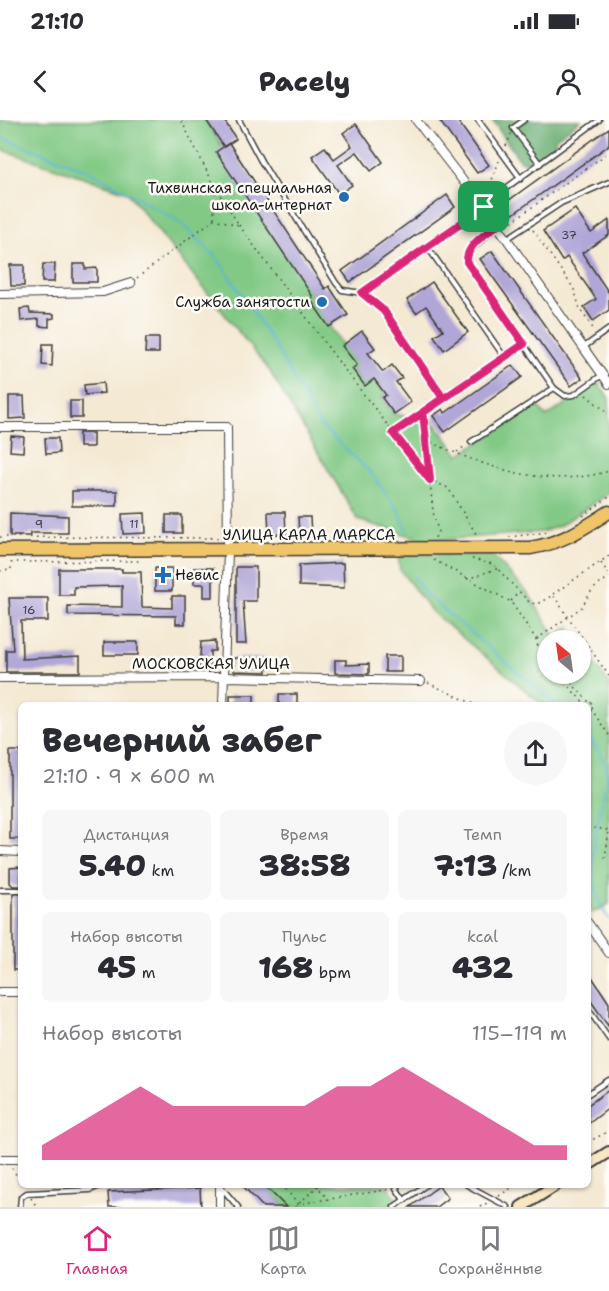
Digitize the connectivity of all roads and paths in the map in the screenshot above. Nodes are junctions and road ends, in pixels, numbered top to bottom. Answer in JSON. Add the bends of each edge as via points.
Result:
{"nodes":[{"id":1,"x":181,"y":120,"type":"edge"},
{"id":2,"x":239,"y":120,"type":"edge"},
{"id":3,"x":416,"y":120,"type":"edge"},
{"id":4,"x":478,"y":120,"type":"edge"},
{"id":5,"x":524,"y":120,"type":"edge"},
{"id":6,"x":599,"y":120,"type":"edge"},
{"id":7,"x":513,"y":128,"type":"junction"},
{"id":8,"x":609,"y":152,"type":"edge"},
{"id":9,"x":502,"y":154,"type":"junction"},
{"id":10,"x":540,"y":165,"type":"junction"},
{"id":11,"x":521,"y":179,"type":"junction"},
{"id":12,"x":609,"y":182,"type":"edge"},
{"id":13,"x":215,"y":187,"type":"junction"},
{"id":14,"x":485,"y":206,"type":"junction"},
{"id":15,"x":214,"y":219,"type":"junction"},
{"id":16,"x":530,"y":224,"type":"junction"},
{"id":17,"x":239,"y":225,"type":"junction"},
{"id":18,"x":499,"y":228,"type":"junction"},
{"id":19,"x":507,"y":239,"type":"junction"},
{"id":20,"x":427,"y":246,"type":"junction"},
{"id":21,"x":131,"y":283,"type":"joint"},
{"id":22,"x":362,"y":293,"type":"junction"},
{"id":23,"x":0,"y":294,"type":"edge"},
{"id":24,"x":609,"y":329,"type":"edge"},
{"id":25,"x":598,"y":336,"type":"junction"},
{"id":26,"x":524,"y":344,"type":"junction"},
{"id":27,"x":583,"y":347,"type":"junction"},
{"id":28,"x":505,"y":357,"type":"junction"},
{"id":29,"x":603,"y":375,"type":"junction"},
{"id":30,"x":609,"y":384,"type":"edge"},
{"id":31,"x":554,"y":388,"type":"junction"},
{"id":32,"x":581,"y":390,"type":"junction"},
{"id":33,"x":443,"y":398,"type":"junction"},
{"id":34,"x":423,"y":412,"type":"junction"},
{"id":35,"x":609,"y":414,"type":"edge"},
{"id":36,"x":0,"y":427,"type":"edge"},
{"id":37,"x":393,"y":433,"type":"junction"},
{"id":38,"x":426,"y":440,"type":"junction"},
{"id":39,"x":471,"y":442,"type":"joint"},
{"id":40,"x":455,"y":453,"type":"junction"},
{"id":41,"x":609,"y":471,"type":"edge"},
{"id":42,"x":430,"y":480,"type":"junction"},
{"id":43,"x":609,"y":497,"type":"edge"},
{"id":44,"x":609,"y":512,"type":"edge"},
{"id":45,"x":577,"y":519,"type":"dead end"},
{"id":46,"x":551,"y":531,"type":"dead end"},
{"id":47,"x":0,"y":537,"type":"edge"},
{"id":48,"x":502,"y":538,"type":"dead end"},
{"id":49,"x":480,"y":540,"type":"dead end"},
{"id":50,"x":433,"y":542,"type":"dead end"},
{"id":51,"x":228,"y":544,"type":"junction"},
{"id":52,"x":0,"y":550,"type":"edge"},
{"id":53,"x":434,"y":556,"type":"dead end"},
{"id":54,"x":609,"y":556,"type":"edge"},
{"id":55,"x":464,"y":558,"type":"dead end"},
{"id":56,"x":600,"y":562,"type":"junction"},
{"id":57,"x":499,"y":568,"type":"junction"},
{"id":58,"x":609,"y":576,"type":"edge"},
{"id":59,"x":466,"y":579,"type":"junction"},
{"id":60,"x":518,"y":593,"type":"junction"},
{"id":61,"x":553,"y":595,"type":"junction"},
{"id":62,"x":510,"y":602,"type":"junction"},
{"id":63,"x":568,"y":617,"type":"junction"},
{"id":64,"x":536,"y":639,"type":"junction"},
{"id":65,"x":537,"y":643,"type":"edge"},
{"id":66,"x":609,"y":676,"type":"edge"},
{"id":67,"x":224,"y":677,"type":"junction"},
{"id":68,"x":0,"y":678,"type":"edge"},
{"id":69,"x":421,"y":681,"type":"joint"},
{"id":70,"x":566,"y":684,"type":"edge"},
{"id":71,"x":572,"y":684,"type":"edge"},
{"id":72,"x":224,"y":702,"type":"edge"},
{"id":73,"x":469,"y":702,"type":"edge"},
{"id":74,"x":582,"y":702,"type":"edge"},
{"id":75,"x":589,"y":702,"type":"edge"},
{"id":76,"x":591,"y":710,"type":"edge"},
{"id":77,"x":609,"y":735,"type":"edge"},
{"id":78,"x":591,"y":828,"type":"edge"},
{"id":79,"x":609,"y":831,"type":"edge"},
{"id":80,"x":0,"y":851,"type":"edge"},
{"id":81,"x":18,"y":852,"type":"edge"},
{"id":82,"x":605,"y":858,"type":"dead end"},
{"id":83,"x":0,"y":890,"type":"edge"},
{"id":84,"x":18,"y":890,"type":"edge"},
{"id":85,"x":591,"y":927,"type":"edge"},
{"id":86,"x":609,"y":953,"type":"edge"},
{"id":87,"x":0,"y":992,"type":"edge"},
{"id":88,"x":18,"y":992,"type":"edge"},
{"id":89,"x":591,"y":1013,"type":"edge"},
{"id":90,"x":609,"y":1040,"type":"edge"},
{"id":91,"x":609,"y":1080,"type":"edge"},
{"id":92,"x":591,"y":1092,"type":"edge"},
{"id":93,"x":609,"y":1131,"type":"edge"},
{"id":94,"x":591,"y":1140,"type":"edge"},
{"id":95,"x":609,"y":1152,"type":"edge"},
{"id":96,"x":3,"y":1159,"type":"edge"},
{"id":97,"x":591,"y":1163,"type":"edge"},
{"id":98,"x":18,"y":1179,"type":"edge"},
{"id":99,"x":95,"y":1188,"type":"edge"},
{"id":100,"x":220,"y":1188,"type":"edge"},
{"id":101,"x":222,"y":1188,"type":"edge"},
{"id":102,"x":285,"y":1188,"type":"edge"},
{"id":103,"x":316,"y":1188,"type":"edge"},
{"id":104,"x":320,"y":1188,"type":"edge"},
{"id":105,"x":391,"y":1188,"type":"edge"},
{"id":106,"x":398,"y":1188,"type":"edge"},
{"id":107,"x":422,"y":1188,"type":"edge"},
{"id":108,"x":473,"y":1188,"type":"edge"},
{"id":109,"x":551,"y":1188,"type":"edge"},
{"id":110,"x":328,"y":1199,"type":"junction"},
{"id":111,"x":404,"y":1200,"type":"junction"},
{"id":112,"x":298,"y":1204,"type":"junction"},
{"id":113,"x":20,"y":1207,"type":"edge"},
{"id":114,"x":220,"y":1207,"type":"edge"},
{"id":115,"x":238,"y":1207,"type":"edge"},
{"id":116,"x":295,"y":1207,"type":"edge"},
{"id":117,"x":394,"y":1207,"type":"edge"},
{"id":118,"x":508,"y":1207,"type":"edge"},
{"id":119,"x":521,"y":1207,"type":"edge"}],
"edges":[{"from":1,"to":13,"type":"path"},
{"from":2,"to":22,"type":"lane","via":[[336,284],[342,290]]},
{"from":3,"to":14,"type":"street"},
{"from":4,"to":9,"type":"lane"},
{"from":5,"to":7,"type":"lane"},
{"from":6,"to":10,"type":"lane"},
{"from":7,"to":9,"type":"path"},
{"from":7,"to":10,"type":"lane"},
{"from":8,"to":18,"type":"path"},
{"from":9,"to":11,"type":"lane"},
{"from":9,"to":14,"type":"path","via":[[486,192]]},
{"from":10,"to":11,"type":"lane"},
{"from":11,"to":14,"type":"lane"},
{"from":12,"to":16,"type":"lane","via":[[561,203]]},
{"from":13,"to":15,"type":"path"},
{"from":13,"to":17,"type":"path"},
{"from":14,"to":18,"type":"street"},
{"from":14,"to":20,"type":"lane"},
{"from":15,"to":17,"type":"path"},
{"from":15,"to":21,"type":"path"},
{"from":16,"to":19,"type":"lane"},
{"from":16,"to":25,"type":"path","via":[[574,289],[580,309]]},
{"from":17,"to":37,"type":"path"},
{"from":18,"to":19,"type":"street"},
{"from":18,"to":26,"type":"lane","via":[[470,249],[467,262]]},
{"from":19,"to":27,"type":"street"},
{"from":20,"to":22,"type":"lane"},
{"from":20,"to":28,"type":"lane"},
{"from":21,"to":23,"type":"street","via":[[103,292]]},
{"from":22,"to":33,"type":"lane","via":[[384,311]]},
{"from":24,"to":25,"type":"lane"},
{"from":25,"to":27,"type":"lane"},
{"from":26,"to":28,"type":"lane"},
{"from":26,"to":31,"type":"lane"},
{"from":27,"to":29,"type":"street"},
{"from":28,"to":33,"type":"lane"},
{"from":29,"to":30,"type":"street"},
{"from":29,"to":32,"type":"lane"},
{"from":31,"to":32,"type":"lane","via":[[565,396]]},
{"from":31,"to":39,"type":"lane"},
{"from":32,"to":35,"type":"path"},
{"from":33,"to":34,"type":"path"},
{"from":34,"to":37,"type":"path"},
{"from":34,"to":38,"type":"path"},
{"from":36,"to":51,"type":"street","via":[[227,427]]},
{"from":37,"to":42,"type":"path"},
{"from":38,"to":40,"type":"path"},
{"from":38,"to":42,"type":"path"},
{"from":39,"to":40,"type":"path"},
{"from":40,"to":41,"type":"path","via":[[522,476]]},
{"from":42,"to":49,"type":"path","via":[[448,488]]},
{"from":42,"to":50,"type":"path","via":[[438,531]]},
{"from":43,"to":45,"type":"path"},
{"from":44,"to":51,"type":"main road","name":"УЛИЦА КАРЛА МАРКСА","via":[[569,538],[530,548],[396,550]]},
{"from":46,"to":48,"type":"path"},
{"from":47,"to":51,"type":"path"},
{"from":51,"to":52,"type":"main road","name":"УЛИЦА КАРЛА МАРКСА"},
{"from":51,"to":67,"type":"street"},
{"from":53,"to":59,"type":"path","via":[[434,561]]},
{"from":54,"to":56,"type":"path"},
{"from":55,"to":57,"type":"path"},
{"from":56,"to":58,"type":"path"},
{"from":56,"to":61,"type":"path"},
{"from":57,"to":59,"type":"path"},
{"from":57,"to":60,"type":"path"},
{"from":58,"to":63,"type":"path"},
{"from":59,"to":62,"type":"path"},
{"from":60,"to":61,"type":"path","via":[[537,604]]},
{"from":60,"to":62,"type":"path"},
{"from":61,"to":63,"type":"path"},
{"from":62,"to":64,"type":"path"},
{"from":63,"to":64,"type":"path"},
{"from":63,"to":66,"type":"path"},
{"from":64,"to":65,"type":"path"},
{"from":67,"to":68,"type":"street","name":"МОСКОВСКАЯ УЛИЦА"},
{"from":67,"to":69,"type":"street","name":"МОСКОВСКАЯ УЛИЦА"},
{"from":67,"to":72,"type":"street"},
{"from":69,"to":73,"type":"path"},
{"from":70,"to":74,"type":"path"},
{"from":71,"to":75,"type":"path"},
{"from":76,"to":77,"type":"path"},
{"from":78,"to":79,"type":"path"},
{"from":79,"to":82,"type":"path"},
{"from":80,"to":81,"type":"street"},
{"from":83,"to":84,"type":"lane"},
{"from":85,"to":86,"type":"street"},
{"from":87,"to":88,"type":"street"},
{"from":89,"to":90,"type":"lane"},
{"from":91,"to":92,"type":"lane"},
{"from":93,"to":94,"type":"path"},
{"from":95,"to":97,"type":"street"},
{"from":96,"to":98,"type":"path"},
{"from":99,"to":113,"type":"lane","via":[[27,1193],[21,1197]]},
{"from":100,"to":114,"type":"street"},
{"from":101,"to":115,"type":"lane"},
{"from":102,"to":112,"type":"path"},
{"from":103,"to":112,"type":"path"},
{"from":104,"to":110,"type":"path"},
{"from":105,"to":110,"type":"path"},
{"from":106,"to":111,"type":"lane"},
{"from":107,"to":111,"type":"lane"},
{"from":108,"to":118,"type":"lane"},
{"from":109,"to":119,"type":"street"},
{"from":110,"to":112,"type":"path"},
{"from":111,"to":117,"type":"lane"},
{"from":112,"to":116,"type":"path"}]}
